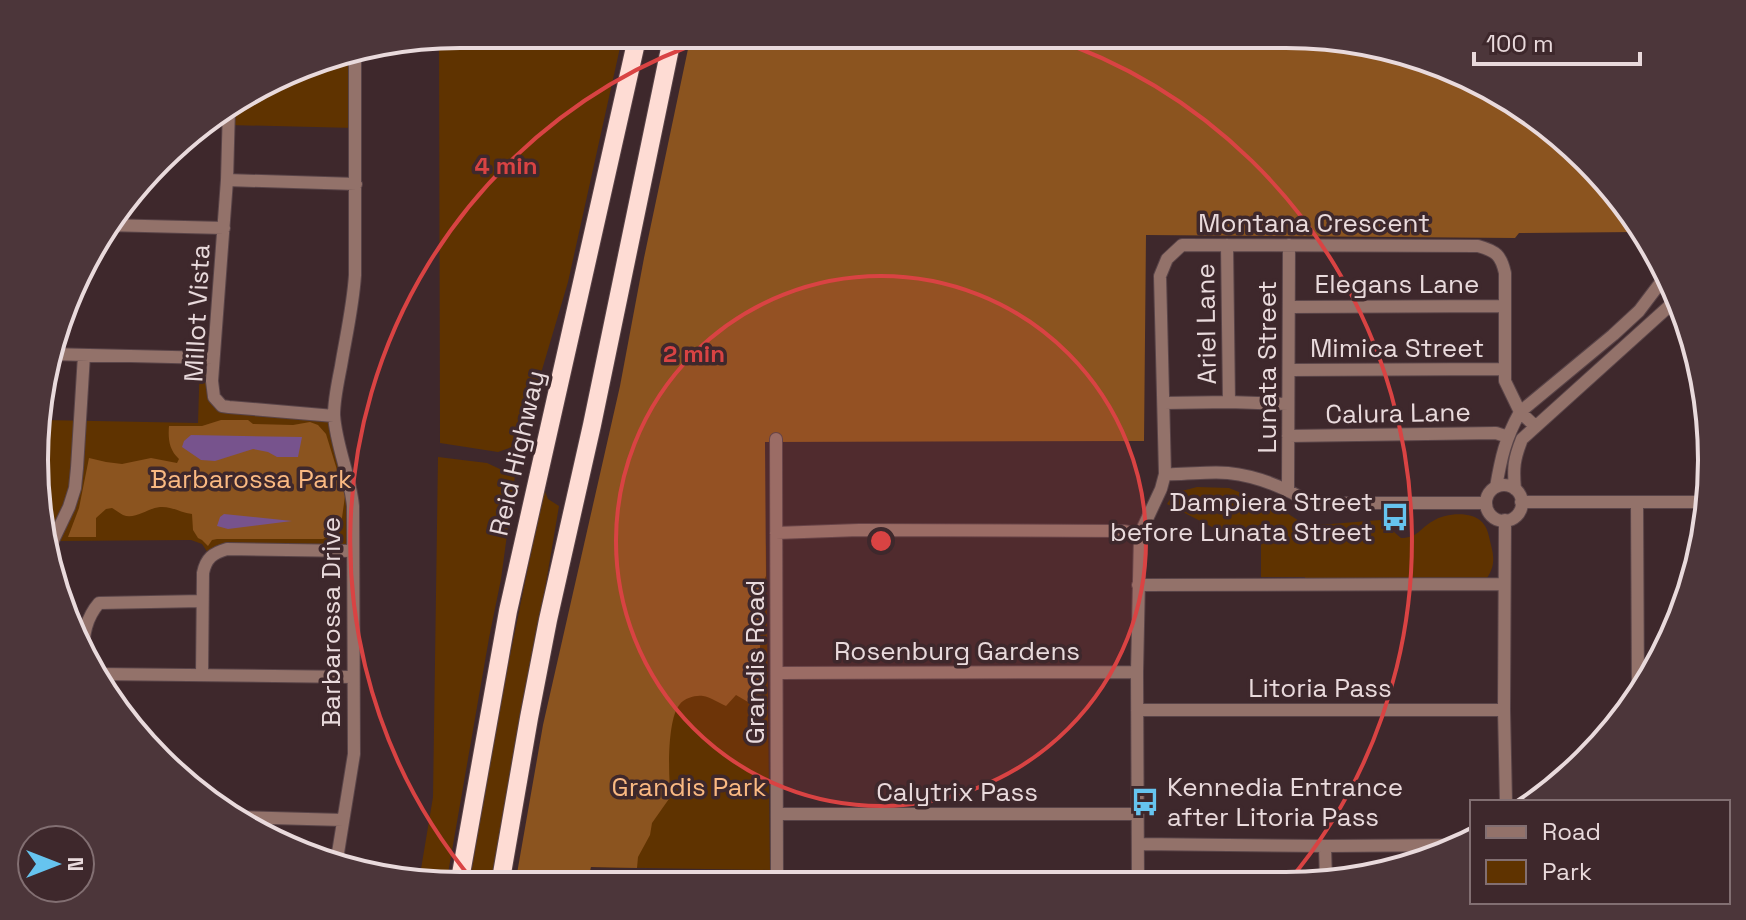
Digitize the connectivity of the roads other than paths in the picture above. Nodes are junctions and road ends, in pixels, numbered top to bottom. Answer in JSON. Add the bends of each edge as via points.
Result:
{"nodes":[{"id":1,"x":635,"y":48,"type":"edge"},
{"id":2,"x":670,"y":48,"type":"edge"},
{"id":3,"x":355,"y":62,"type":"edge"},
{"id":4,"x":229,"y":119,"type":"edge"},
{"id":5,"x":227,"y":180,"type":"junction"},
{"id":6,"x":356,"y":184,"type":"junction"},
{"id":7,"x":121,"y":225,"type":"edge"},
{"id":8,"x":224,"y":228,"type":"junction"},
{"id":9,"x":1227,"y":245,"type":"junction"},
{"id":10,"x":1289,"y":245,"type":"junction"},
{"id":11,"x":1659,"y":285,"type":"edge"},
{"id":12,"x":1505,"y":306,"type":"junction"},
{"id":13,"x":1289,"y":307,"type":"junction"},
{"id":14,"x":1669,"y":307,"type":"edge"},
{"id":15,"x":62,"y":354,"type":"edge"},
{"id":16,"x":84,"y":355,"type":"junction"},
{"id":17,"x":213,"y":358,"type":"junction"},
{"id":18,"x":1505,"y":369,"type":"junction"},
{"id":19,"x":1289,"y":370,"type":"junction"},
{"id":20,"x":1229,"y":402,"type":"junction"},
{"id":21,"x":1164,"y":403,"type":"junction"},
{"id":22,"x":1288,"y":404,"type":"junction"},
{"id":23,"x":1520,"y":412,"type":"junction"},
{"id":24,"x":334,"y":416,"type":"junction"},
{"id":25,"x":1535,"y":426,"type":"junction"},
{"id":26,"x":1288,"y":436,"type":"junction"},
{"id":27,"x":1508,"y":437,"type":"junction"},
{"id":28,"x":776,"y":439,"type":"dead end"},
{"id":29,"x":1165,"y":474,"type":"junction"},
{"id":30,"x":1496,"y":487,"type":"junction"},
{"id":31,"x":1515,"y":489,"type":"junction"},
{"id":32,"x":1288,"y":490,"type":"junction"},
{"id":33,"x":1521,"y":502,"type":"junction"},
{"id":34,"x":1637,"y":502,"type":"junction"},
{"id":35,"x":1695,"y":502,"type":"edge"},
{"id":36,"x":1486,"y":503,"type":"junction"},
{"id":37,"x":1505,"y":520,"type":"junction"},
{"id":38,"x":776,"y":533,"type":"junction"},
{"id":39,"x":1140,"y":534,"type":"junction"},
{"id":40,"x":55,"y":536,"type":"edge"},
{"id":41,"x":353,"y":551,"type":"junction"},
{"id":42,"x":1504,"y":584,"type":"junction"},
{"id":43,"x":1138,"y":585,"type":"junction"},
{"id":44,"x":202,"y":601,"type":"junction"},
{"id":45,"x":85,"y":630,"type":"edge"},
{"id":46,"x":1137,"y":672,"type":"junction"},
{"id":47,"x":777,"y":673,"type":"junction"},
{"id":48,"x":108,"y":674,"type":"edge"},
{"id":49,"x":1638,"y":674,"type":"edge"},
{"id":50,"x":202,"y":675,"type":"junction"},
{"id":51,"x":353,"y":677,"type":"junction"},
{"id":52,"x":1137,"y":710,"type":"junction"},
{"id":53,"x":1504,"y":710,"type":"junction"},
{"id":54,"x":1506,"y":800,"type":"edge"},
{"id":55,"x":777,"y":814,"type":"junction"},
{"id":56,"x":1137,"y":814,"type":"junction"},
{"id":57,"x":255,"y":818,"type":"edge"},
{"id":58,"x":343,"y":820,"type":"junction"},
{"id":59,"x":1139,"y":844,"type":"junction"},
{"id":60,"x":1432,"y":845,"type":"edge"},
{"id":61,"x":1325,"y":846,"type":"junction"},
{"id":62,"x":338,"y":853,"type":"edge"},
{"id":63,"x":1326,"y":870,"type":"edge"},
{"id":64,"x":461,"y":872,"type":"edge"},
{"id":65,"x":502,"y":872,"type":"edge"},
{"id":66,"x":777,"y":872,"type":"edge"},
{"id":67,"x":1138,"y":872,"type":"edge"}],
"edges":[{"from":1,"to":64,"type":"highway","name":"Reid Highway","via":[[508,611]]},
{"from":2,"to":65,"type":"highway","via":[[529,718]]},
{"from":3,"to":6,"type":"street","name":"Barbarossa Drive"},
{"from":4,"to":5,"type":"street","name":"Millot Vista"},
{"from":5,"to":6,"type":"street"},
{"from":5,"to":8,"type":"street","name":"Millot Vista"},
{"from":6,"to":24,"type":"street","name":"Barbarossa Drive","via":[[353,297]]},
{"from":7,"to":8,"type":"street"},
{"from":8,"to":17,"type":"street","name":"Millot Vista"},
{"from":9,"to":10,"type":"street","name":"Montana Crescent"},
{"from":9,"to":20,"type":"street","name":"Ariel Lane"},
{"from":9,"to":21,"type":"street","name":"Montana Crescent","via":[[1182,245],[1167,259],[1160,276]]},
{"from":10,"to":12,"type":"street","name":"Montana Crescent","via":[[1493,250],[1505,273]]},
{"from":10,"to":13,"type":"street","name":"Lunata Street"},
{"from":11,"to":23,"type":"street","via":[[1613,335]]},
{"from":12,"to":13,"type":"street","name":"Elegans Lane"},
{"from":12,"to":18,"type":"street","name":"Montana Crescent"},
{"from":13,"to":19,"type":"street","name":"Lunata Street"},
{"from":14,"to":25,"type":"street"},
{"from":15,"to":16,"type":"street"},
{"from":16,"to":17,"type":"street"},
{"from":16,"to":40,"type":"street","via":[[75,488]]},
{"from":17,"to":24,"type":"street","name":"Millot Vista","via":[[213,389],[222,406]]},
{"from":18,"to":19,"type":"street","name":"Mimica Street"},
{"from":18,"to":23,"type":"street","name":"Montana Crescent"},
{"from":19,"to":22,"type":"street","name":"Lunata Street"},
{"from":20,"to":21,"type":"street"},
{"from":20,"to":22,"type":"street"},
{"from":21,"to":29,"type":"street","name":"Montana Crescent"},
{"from":22,"to":26,"type":"street","name":"Lunata Street"},
{"from":23,"to":25,"type":"street","name":"Montana Crescent"},
{"from":23,"to":27,"type":"street"},
{"from":24,"to":41,"type":"street","name":"Barbarossa Drive","via":[[352,488]]},
{"from":25,"to":31,"type":"street","via":[[1514,457]]},
{"from":26,"to":27,"type":"street","name":"Calura Lane"},
{"from":26,"to":32,"type":"street","name":"Lunata Street"},
{"from":27,"to":30,"type":"street"},
{"from":28,"to":38,"type":"street","name":"Grandis Road"},
{"from":29,"to":32,"type":"street","via":[[1227,473]]},
{"from":29,"to":39,"type":"street"},
{"from":30,"to":31,"type":"street"},
{"from":30,"to":36,"type":"street"},
{"from":31,"to":33,"type":"street"},
{"from":32,"to":36,"type":"street","via":[[1310,503]]},
{"from":33,"to":34,"type":"street"},
{"from":33,"to":37,"type":"street","via":[[1517,515]]},
{"from":34,"to":35,"type":"street"},
{"from":34,"to":49,"type":"street"},
{"from":36,"to":37,"type":"street","via":[[1493,516]]},
{"from":37,"to":42,"type":"street"},
{"from":38,"to":39,"type":"street"},
{"from":38,"to":47,"type":"street","name":"Grandis Road"},
{"from":39,"to":43,"type":"street"},
{"from":41,"to":44,"type":"street","via":[[227,549],[205,563]]},
{"from":41,"to":51,"type":"street","name":"Barbarossa Drive"},
{"from":42,"to":43,"type":"street"},
{"from":42,"to":53,"type":"street"},
{"from":43,"to":46,"type":"street"},
{"from":44,"to":45,"type":"street","via":[[99,603]]},
{"from":44,"to":50,"type":"street"},
{"from":46,"to":47,"type":"street","name":"Rosenburg Gardens"},
{"from":46,"to":52,"type":"street"},
{"from":47,"to":55,"type":"street","name":"Grandis Road"},
{"from":48,"to":50,"type":"street"},
{"from":50,"to":51,"type":"street"},
{"from":51,"to":58,"type":"street","name":"Barbarossa Drive","via":[[354,754]]},
{"from":52,"to":53,"type":"street","name":"Litoria Pass"},
{"from":52,"to":56,"type":"street"},
{"from":53,"to":54,"type":"street"},
{"from":55,"to":56,"type":"street","name":"Calytrix Pass"},
{"from":55,"to":66,"type":"street","name":"Grandis Road"},
{"from":56,"to":59,"type":"street"},
{"from":57,"to":58,"type":"street"},
{"from":58,"to":62,"type":"street","name":"Barbarossa Drive"},
{"from":59,"to":61,"type":"street"},
{"from":59,"to":67,"type":"street"},
{"from":60,"to":61,"type":"street"},
{"from":61,"to":63,"type":"street"}]}
